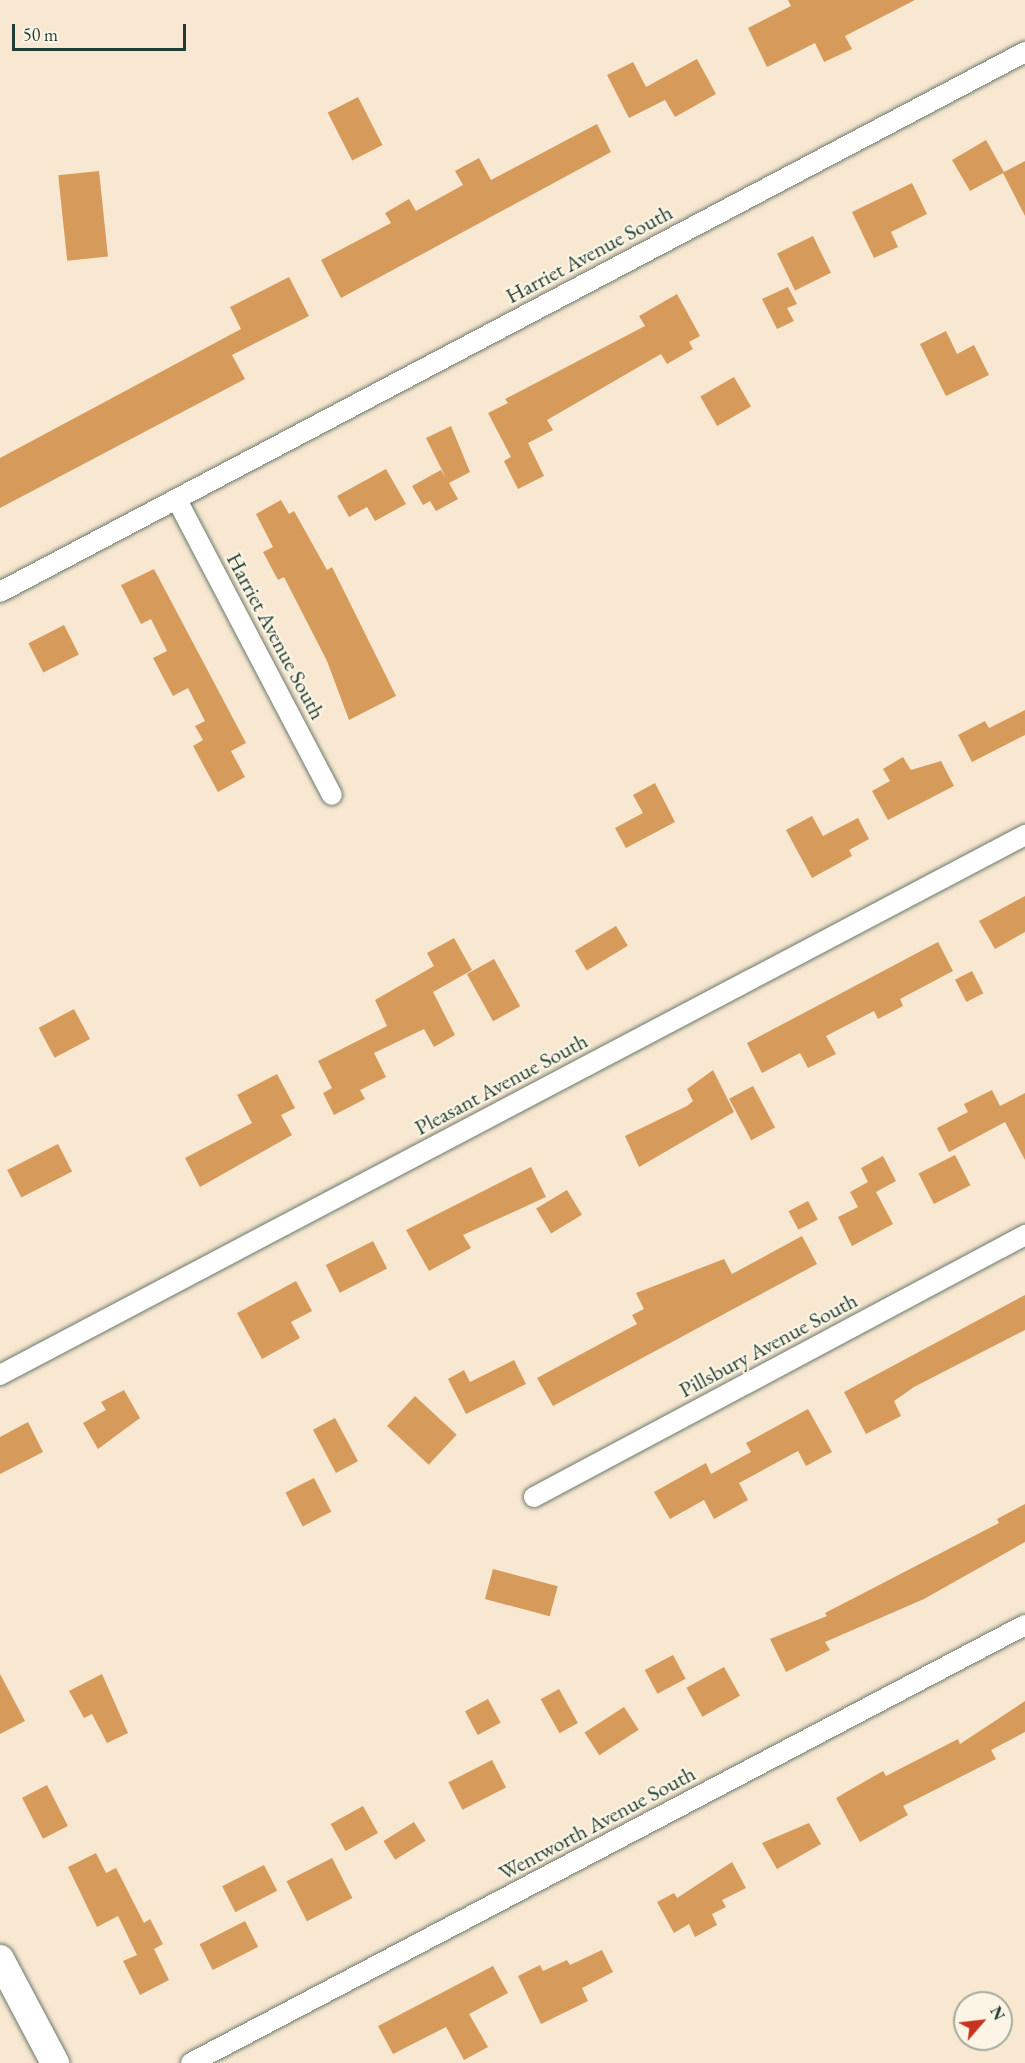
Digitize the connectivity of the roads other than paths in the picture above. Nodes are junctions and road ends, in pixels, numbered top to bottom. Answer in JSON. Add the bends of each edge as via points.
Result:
{"nodes":[{"id":1,"x":1025,"y":52,"type":"edge"},
{"id":2,"x":177,"y":500,"type":"junction"},
{"id":3,"x":0,"y":592,"type":"edge"},
{"id":4,"x":332,"y":795,"type":"dead end"},
{"id":5,"x":1025,"y":835,"type":"edge"},
{"id":6,"x":1025,"y":1236,"type":"edge"},
{"id":7,"x":0,"y":1375,"type":"edge"},
{"id":8,"x":534,"y":1497,"type":"dead end"},
{"id":9,"x":1025,"y":1625,"type":"edge"},
{"id":10,"x":0,"y":1959,"type":"edge"},
{"id":11,"x":56,"y":2063,"type":"edge"},
{"id":12,"x":191,"y":2063,"type":"edge"}],
"edges":[{"from":1,"to":2,"type":"street","name":"Harriet Avenue South"},
{"from":2,"to":3,"type":"street","name":"Harriet Avenue South"},
{"from":2,"to":4,"type":"street","name":"Harriet Avenue South"},
{"from":5,"to":7,"type":"street","name":"Pleasant Avenue South"},
{"from":6,"to":8,"type":"street","name":"Pillsbury Avenue South"},
{"from":9,"to":12,"type":"street","name":"Wentworth Avenue South"},
{"from":10,"to":11,"type":"street"}]}
